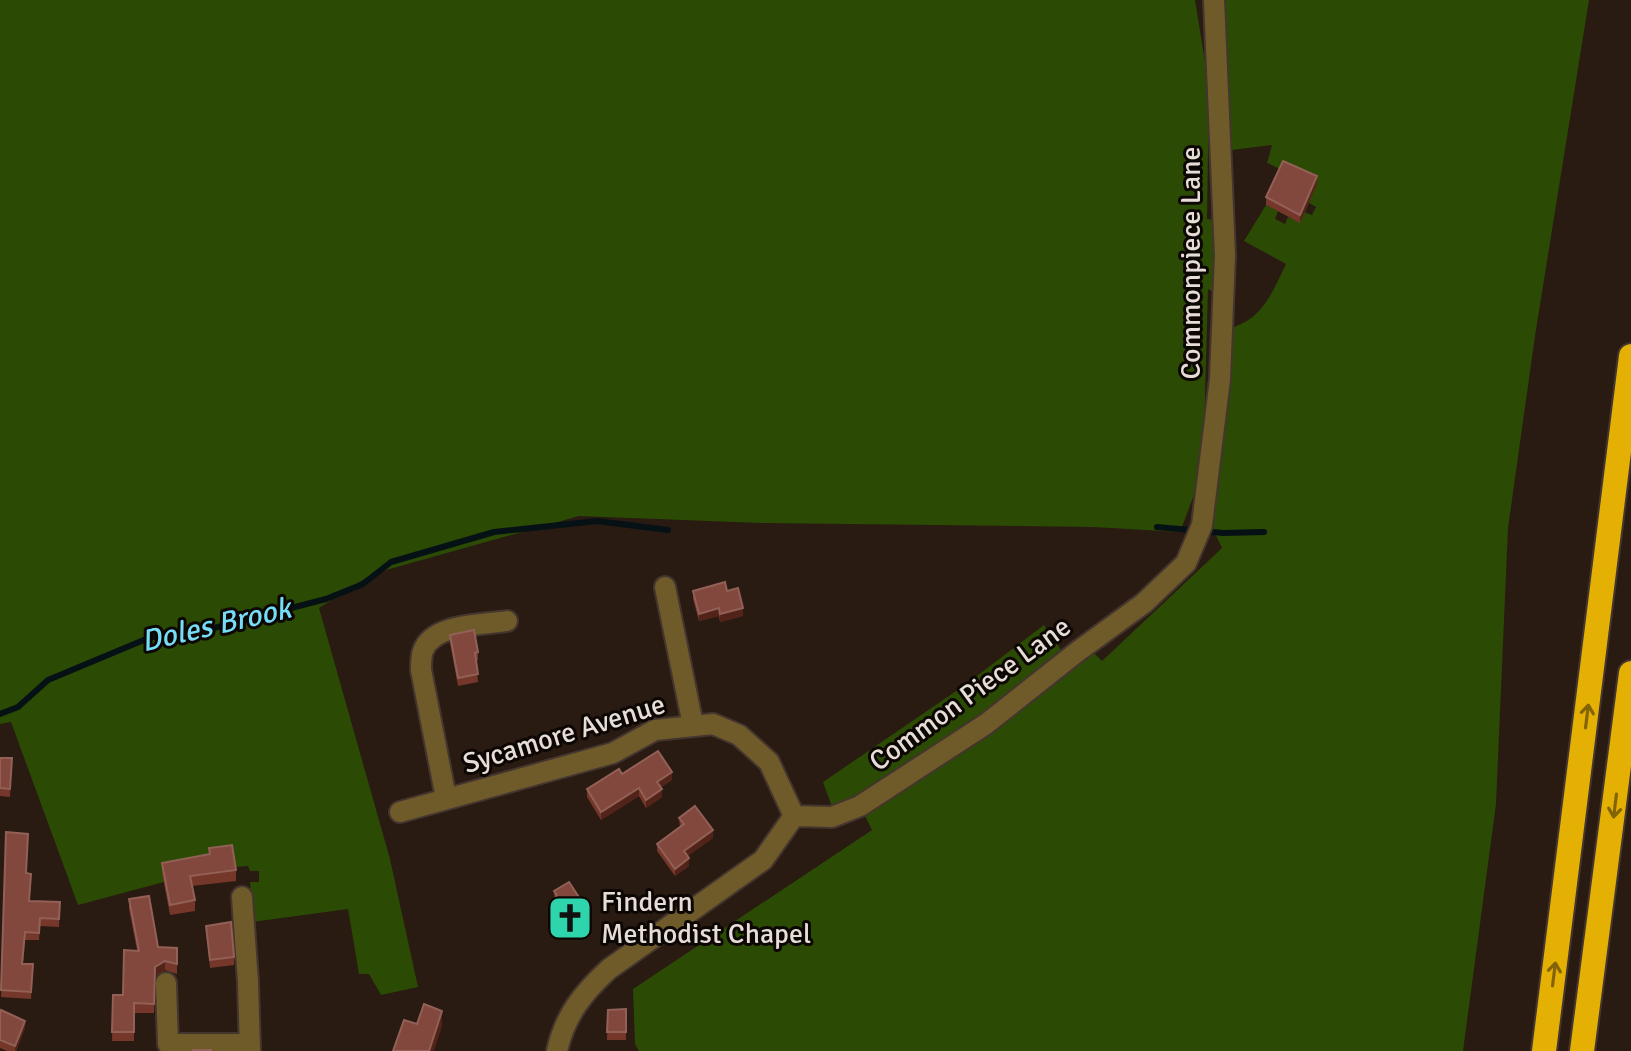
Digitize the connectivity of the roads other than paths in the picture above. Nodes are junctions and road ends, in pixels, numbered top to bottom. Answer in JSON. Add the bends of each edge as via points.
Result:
{"nodes":[{"id":1,"x":1214,"y":0,"type":"edge"},
{"id":2,"x":1631,"y":356,"type":"edge"},
{"id":3,"x":1200,"y":532,"type":"joint"},
{"id":4,"x":665,"y":587,"type":"dead end"},
{"id":5,"x":507,"y":621,"type":"dead end"},
{"id":6,"x":1631,"y":673,"type":"edge"},
{"id":7,"x":693,"y":725,"type":"junction"},
{"id":8,"x":446,"y":798,"type":"junction"},
{"id":9,"x":400,"y":812,"type":"dead end"},
{"id":10,"x":794,"y":816,"type":"junction"},
{"id":11,"x":242,"y":897,"type":"dead end"},
{"id":12,"x":166,"y":983,"type":"dead end"},
{"id":13,"x":250,"y":1048,"type":"edge"},
{"id":14,"x":557,"y":1051,"type":"edge"},
{"id":15,"x":1544,"y":1051,"type":"edge"},
{"id":16,"x":1582,"y":1051,"type":"edge"}],
"edges":[{"from":1,"to":3,"type":"street","name":"Commonpiece Lane","via":[[1225,255],[1220,379]]},
{"from":15,"to":2,"type":"highway","one_way":true},
{"from":3,"to":10,"type":"street","name":"Common Piece Lane","via":[[1186,563],[1144,603],[986,724],[860,806],[832,817]]},
{"from":4,"to":7,"type":"street"},
{"from":5,"to":8,"type":"street","via":[[434,636],[423,650],[421,670]]},
{"from":6,"to":16,"type":"highway","one_way":true},
{"from":7,"to":8,"type":"street","name":"Sycamore Avenue","via":[[655,730],[613,753]]},
{"from":7,"to":10,"type":"street","name":"Sycamore Avenue","via":[[713,724],[754,747],[769,762]]},
{"from":8,"to":9,"type":"street","name":"Sycamore Avenue"},
{"from":10,"to":14,"type":"street","via":[[763,860],[587,989],[569,1015]]},
{"from":11,"to":13,"type":"street"},
{"from":12,"to":13,"type":"street","via":[[168,1044]]}]}
